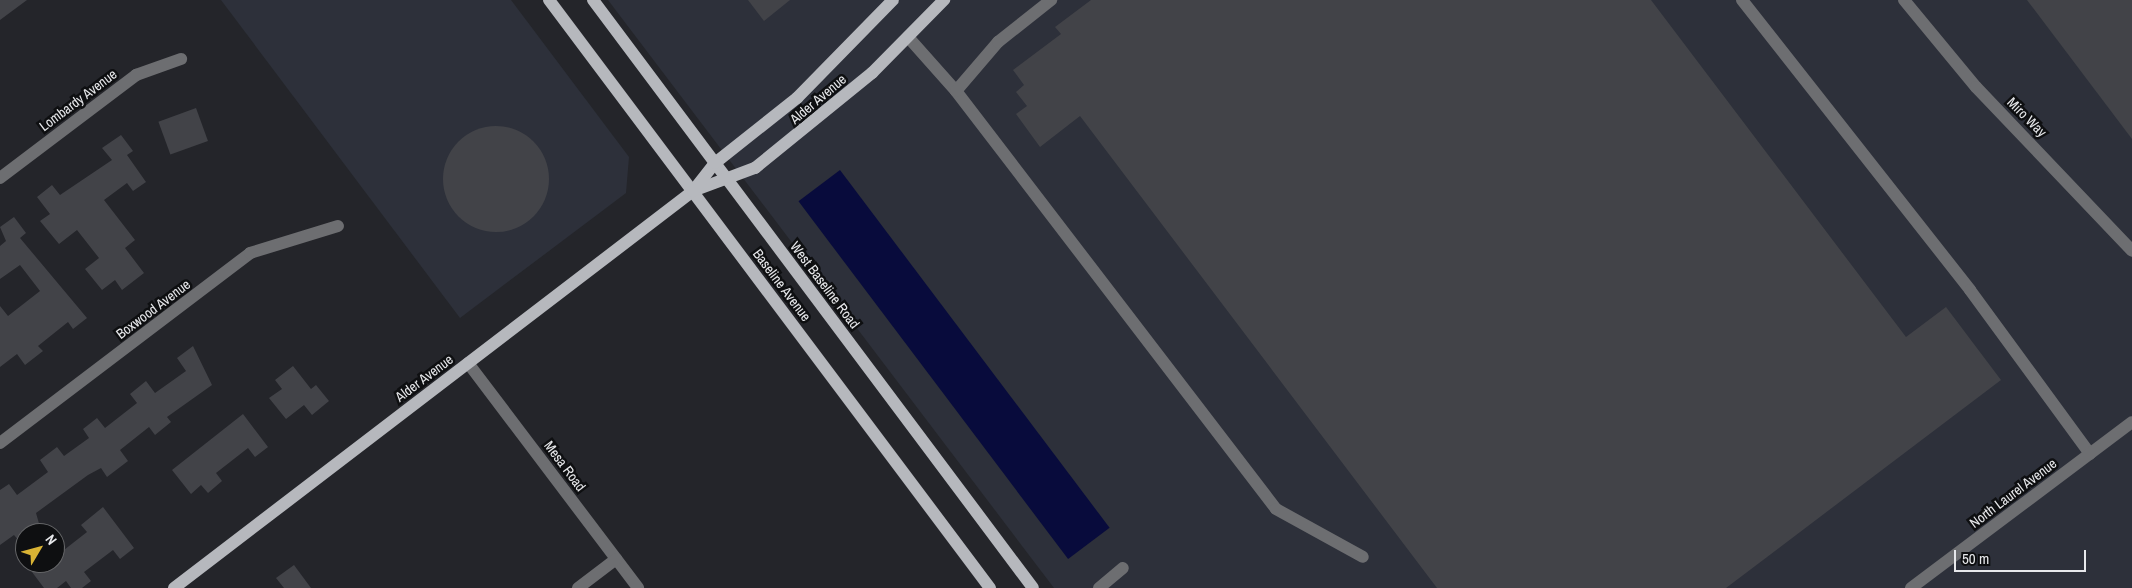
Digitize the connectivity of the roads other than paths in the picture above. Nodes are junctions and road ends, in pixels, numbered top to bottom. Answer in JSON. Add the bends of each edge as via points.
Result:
{"nodes":[{"id":1,"x":549,"y":0,"type":"edge"},
{"id":2,"x":593,"y":0,"type":"edge"},
{"id":3,"x":893,"y":0,"type":"edge"},
{"id":4,"x":944,"y":0,"type":"edge"},
{"id":5,"x":1051,"y":0,"type":"edge"},
{"id":6,"x":1742,"y":0,"type":"edge"},
{"id":7,"x":1904,"y":0,"type":"edge"},
{"id":8,"x":908,"y":37,"type":"junction"},
{"id":9,"x":181,"y":59,"type":"dead end"},
{"id":10,"x":956,"y":91,"type":"junction"},
{"id":11,"x":715,"y":163,"type":"junction"},
{"id":12,"x":0,"y":178,"type":"edge"},
{"id":13,"x":727,"y":180,"type":"junction"},
{"id":14,"x":693,"y":191,"type":"junction"},
{"id":15,"x":338,"y":226,"type":"dead end"},
{"id":16,"x":2132,"y":251,"type":"edge"},
{"id":17,"x":468,"y":363,"type":"junction"},
{"id":18,"x":2132,"y":422,"type":"edge"},
{"id":19,"x":0,"y":443,"type":"edge"},
{"id":20,"x":2090,"y":454,"type":"junction"},
{"id":21,"x":1363,"y":557,"type":"dead end"},
{"id":22,"x":616,"y":559,"type":"junction"},
{"id":23,"x":1123,"y":568,"type":"dead end"},
{"id":24,"x":1927,"y":584,"type":"edge"},
{"id":25,"x":174,"y":588,"type":"edge"},
{"id":26,"x":578,"y":588,"type":"edge"},
{"id":27,"x":638,"y":588,"type":"edge"},
{"id":28,"x":990,"y":588,"type":"edge"},
{"id":29,"x":1033,"y":588,"type":"edge"},
{"id":30,"x":1099,"y":588,"type":"edge"},
{"id":31,"x":1911,"y":588,"type":"edge"}],
"edges":[{"from":1,"to":14,"type":"main road","name":"Baseline Avenue"},
{"from":2,"to":11,"type":"main road","name":"West Baseline Road"},
{"from":3,"to":11,"type":"main road","name":"Alder Avenue","via":[[797,98]]},
{"from":4,"to":8,"type":"main road","name":"Alder Avenue"},
{"from":5,"to":10,"type":"street","via":[[998,42]]},
{"from":6,"to":20,"type":"street","via":[[1970,290]]},
{"from":7,"to":16,"type":"street","name":"Miro Way","via":[[1976,87]]},
{"from":8,"to":10,"type":"street"},
{"from":8,"to":13,"type":"main road","name":"Alder Avenue","via":[[811,125],[755,168]]},
{"from":9,"to":12,"type":"street","name":"Lombardy Avenue","via":[[136,75]]},
{"from":10,"to":21,"type":"street","via":[[1276,509]]},
{"from":11,"to":13,"type":"main road","name":"West Baseline Road"},
{"from":11,"to":14,"type":"main road","name":"Alder Avenue"},
{"from":13,"to":14,"type":"main road","name":"Alder Avenue"},
{"from":13,"to":29,"type":"main road","name":"West Baseline Road"},
{"from":14,"to":17,"type":"main road","name":"Alder Avenue"},
{"from":14,"to":28,"type":"main road","name":"Baseline Avenue"},
{"from":15,"to":19,"type":"street","name":"Boxwood Avenue","via":[[250,253]]},
{"from":17,"to":22,"type":"street","name":"Mesa Road"},
{"from":17,"to":25,"type":"main road","name":"Alder Avenue"},
{"from":18,"to":20,"type":"street","name":"North Laurel Avenue"},
{"from":20,"to":24,"type":"street","name":"North Laurel Avenue"},
{"from":22,"to":26,"type":"street"},
{"from":22,"to":27,"type":"street","name":"Mesa Road"},
{"from":23,"to":30,"type":"street"},
{"from":24,"to":31,"type":"street","name":"North Laurel Avenue"}]}
